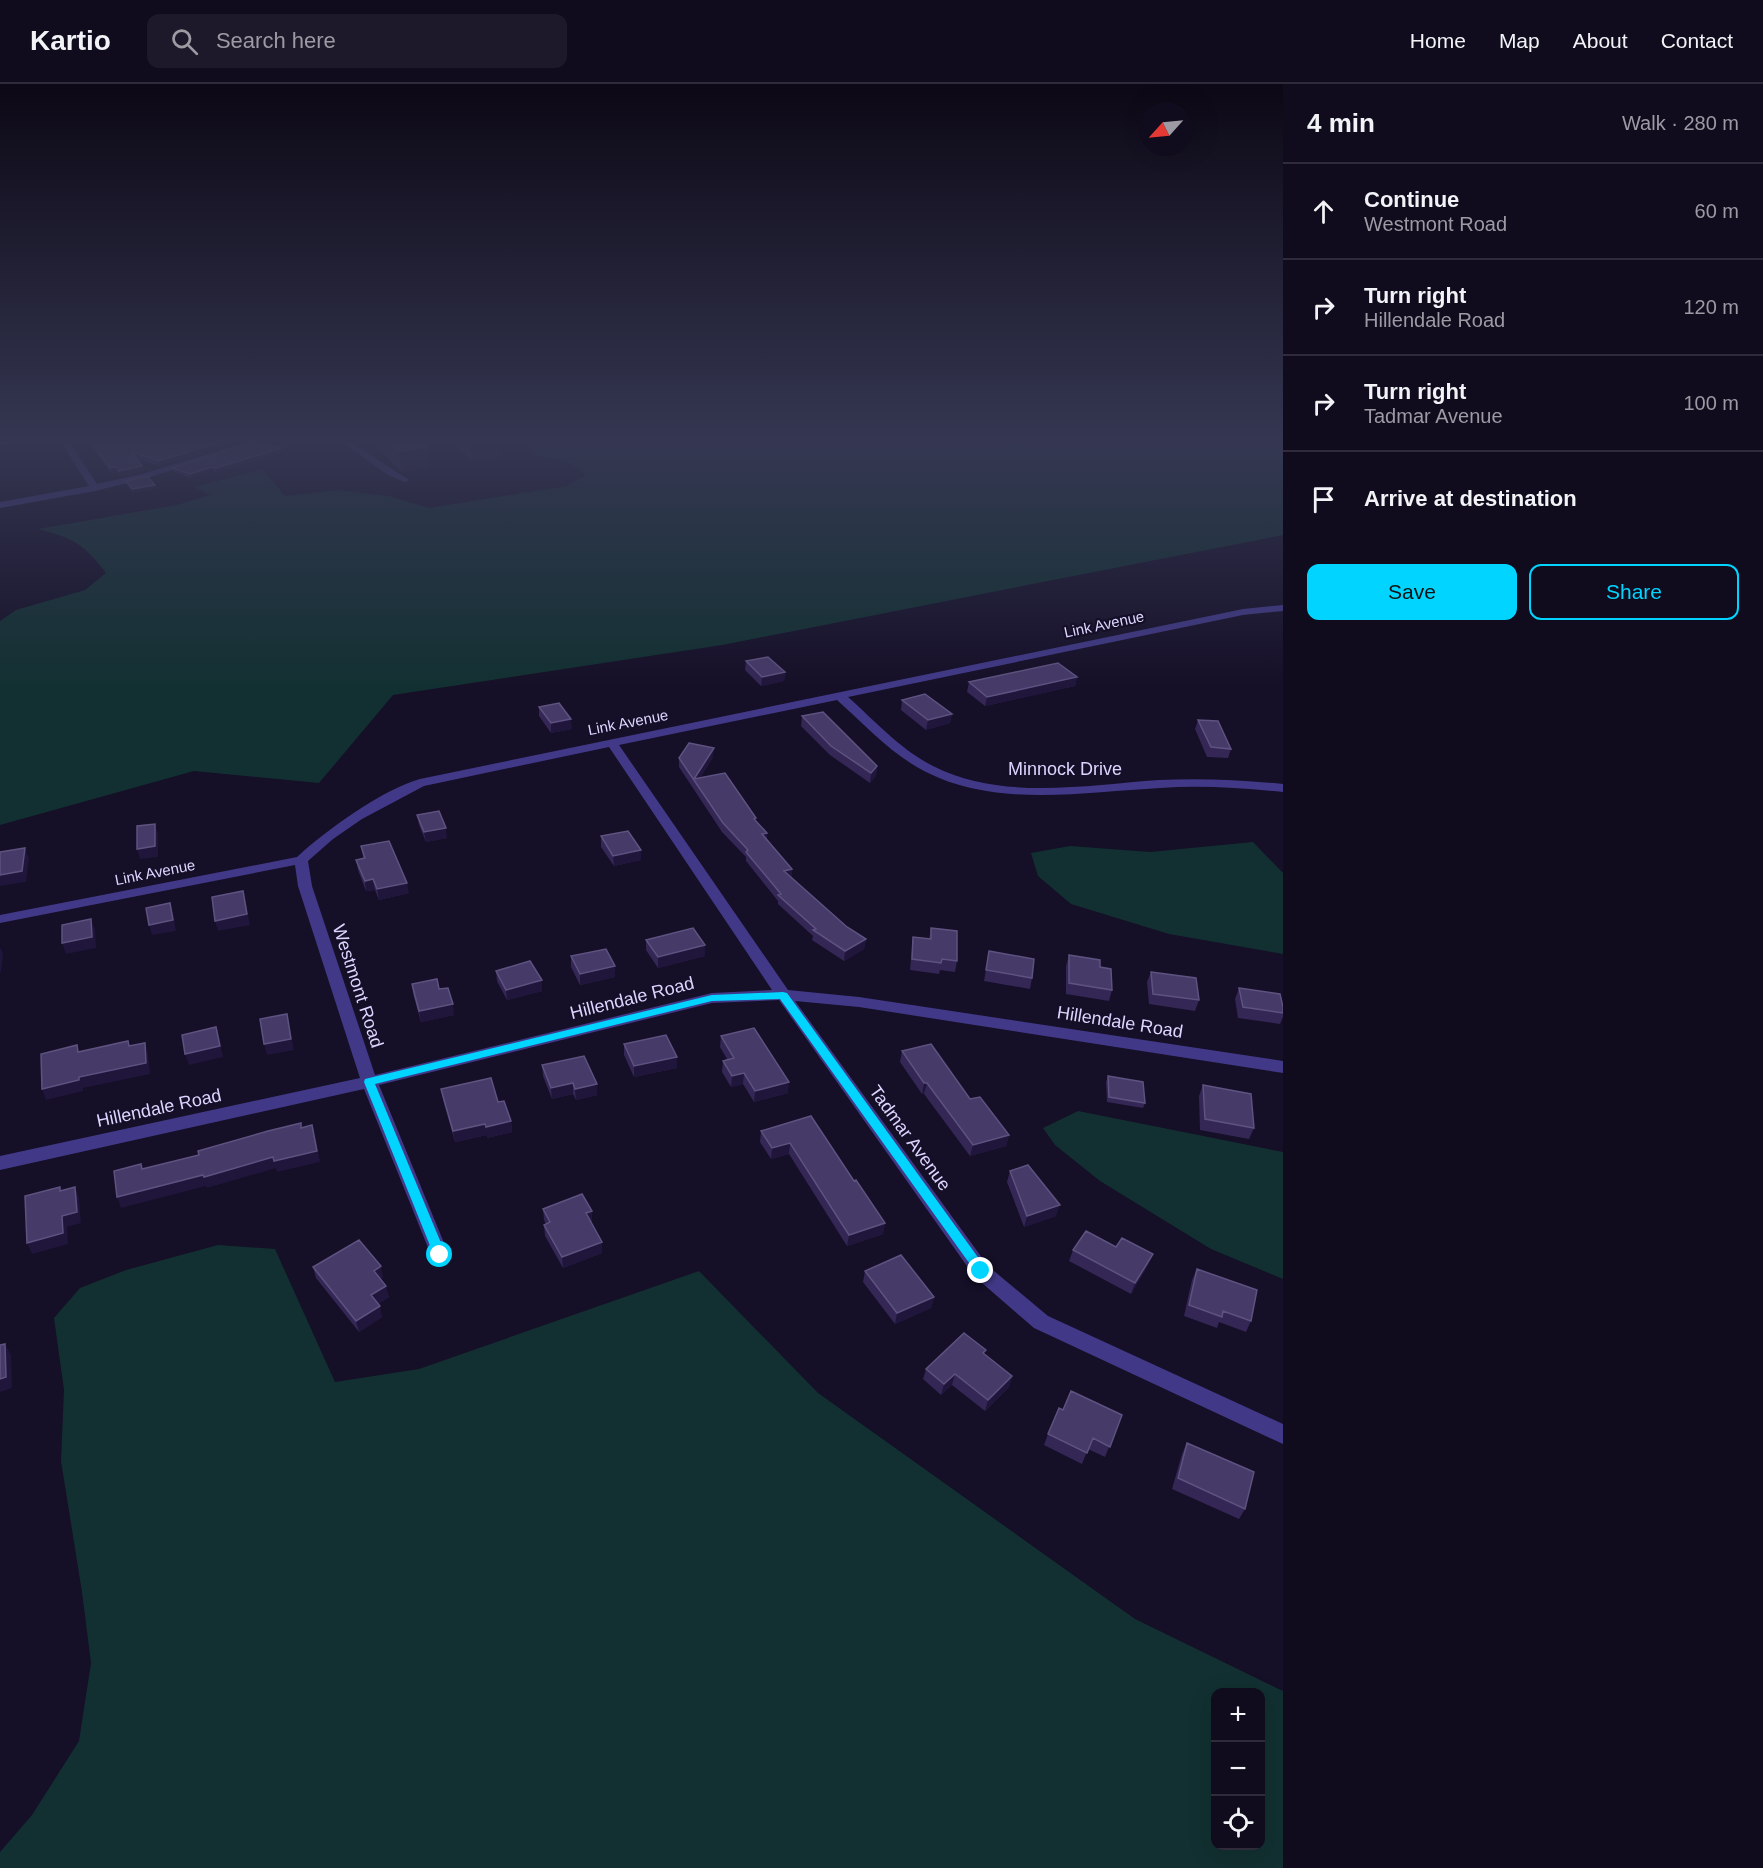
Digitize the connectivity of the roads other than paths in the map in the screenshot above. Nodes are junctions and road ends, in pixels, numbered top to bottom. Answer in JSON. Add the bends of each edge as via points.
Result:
{"nodes":[{"id":1,"x":1283,"y":608,"type":"edge"},
{"id":2,"x":840,"y":696,"type":"junction"},
{"id":3,"x":612,"y":743,"type":"junction"},
{"id":4,"x":1283,"y":788,"type":"edge"},
{"id":5,"x":301,"y":860,"type":"junction"},
{"id":6,"x":0,"y":919,"type":"edge"},
{"id":7,"x":783,"y":995,"type":"junction"},
{"id":8,"x":1283,"y":1067,"type":"edge"},
{"id":9,"x":369,"y":1082,"type":"junction"},
{"id":10,"x":0,"y":1163,"type":"edge"},
{"id":11,"x":440,"y":1255,"type":"dead end"},
{"id":12,"x":1283,"y":1434,"type":"edge"}],
"edges":[{"from":1,"to":2,"type":"street","name":"Link Avenue","via":[[1243,612]]},
{"from":2,"to":3,"type":"street","name":"Link Avenue"},
{"from":2,"to":4,"type":"street","name":"Minnock Drive","via":[[909,757],[964,783],[1030,790],[1191,783]]},
{"from":3,"to":5,"type":"street","name":"Link Avenue","via":[[420,783],[379,803],[321,840]]},
{"from":3,"to":7,"type":"street","name":"Tadmar Avenue"},
{"from":5,"to":6,"type":"street","name":"Link Avenue"},
{"from":5,"to":9,"type":"street","name":"Westmont Road","via":[[305,886]]},
{"from":7,"to":8,"type":"street","name":"Hillendale Road","via":[[859,1002]]},
{"from":7,"to":9,"type":"street","name":"Hillendale Road","via":[[712,998]]},
{"from":7,"to":12,"type":"street","name":"Tadmar Avenue","via":[[981,1271],[1041,1323]]},
{"from":9,"to":10,"type":"street","name":"Hillendale Road"},
{"from":9,"to":11,"type":"street","name":"Westmont Road"}]}
